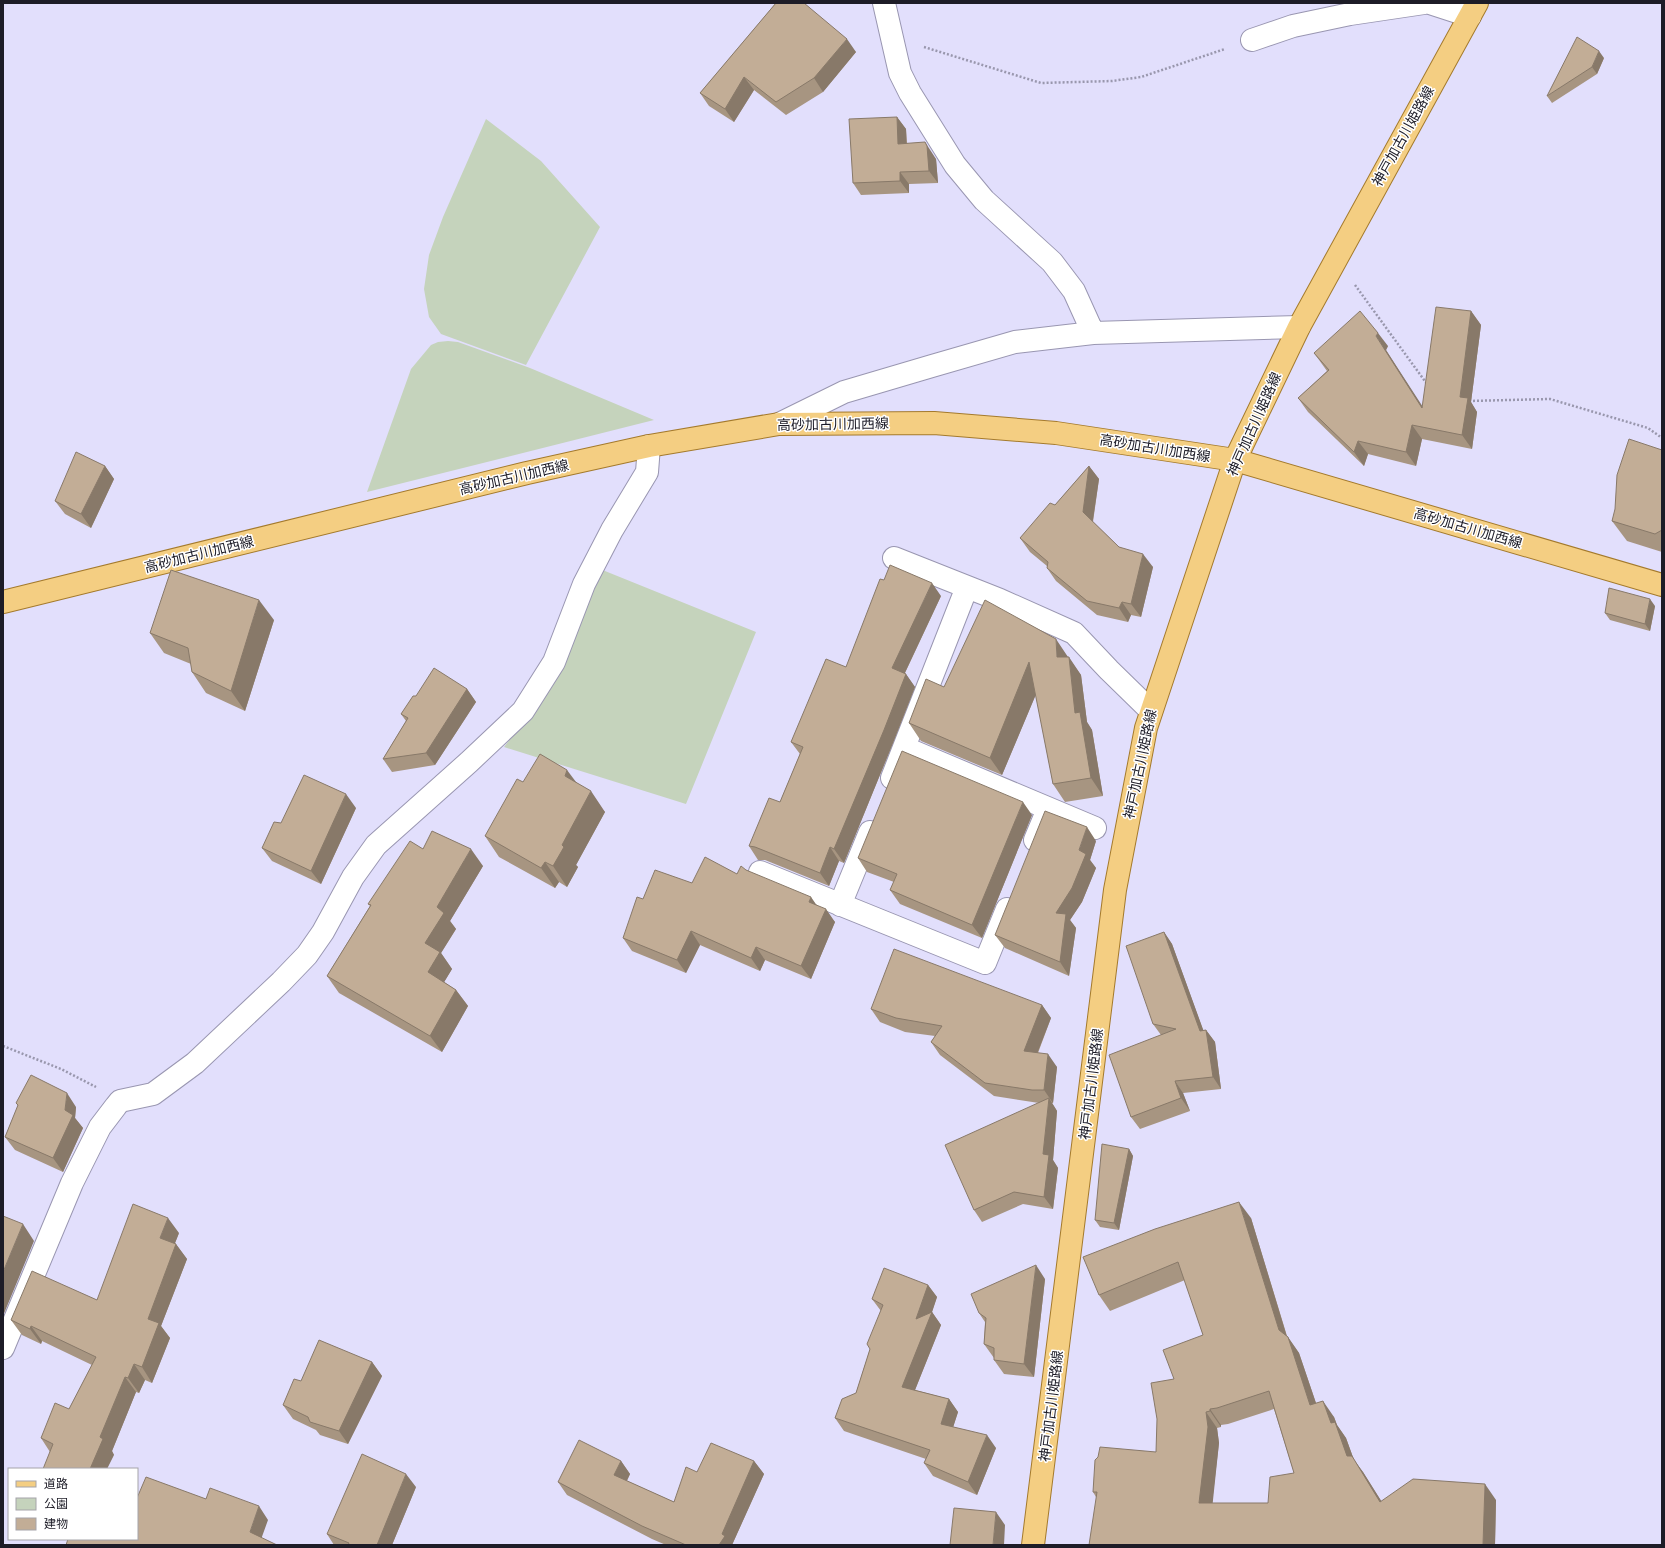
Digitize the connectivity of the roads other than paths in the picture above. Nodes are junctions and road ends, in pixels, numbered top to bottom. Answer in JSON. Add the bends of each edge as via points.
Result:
{"nodes":[{"id":1,"x":1424,"y":3,"type":"edge"},
{"id":2,"x":1430,"y":3,"type":"edge"},
{"id":3,"x":1473,"y":10,"type":"edge"},
{"id":4,"x":886,"y":14,"type":"edge"},
{"id":5,"x":1252,"y":40,"type":"road end"},
{"id":6,"x":1299,"y":327,"type":"junction"},
{"id":7,"x":1093,"y":333,"type":"junction"},
{"id":8,"x":779,"y":424,"type":"junction"},
{"id":9,"x":649,"y":446,"type":"junction"},
{"id":10,"x":1235,"y":460,"type":"junction"},
{"id":11,"x":894,"y":558,"type":"dead end"},
{"id":12,"x":1662,"y":585,"type":"edge"},
{"id":13,"x":967,"y":588,"type":"junction"},
{"id":14,"x":3,"y":602,"type":"edge"},
{"id":15,"x":1151,"y":711,"type":"junction"},
{"id":16,"x":905,"y":748,"type":"junction"},
{"id":17,"x":1048,"y":809,"type":"junction"},
{"id":18,"x":1095,"y":828,"type":"dead end"},
{"id":19,"x":1027,"y":860,"type":"edge"},
{"id":20,"x":760,"y":872,"type":"dead end"},
{"id":21,"x":1015,"y":889,"type":"edge"},
{"id":22,"x":840,"y":905,"type":"junction"},
{"id":23,"x":3,"y":1348,"type":"edge"},
{"id":24,"x":1033,"y":1545,"type":"edge"}],
"edges":[{"from":1,"to":5,"type":"street","via":[[1293,26]]},
{"from":2,"to":3,"type":"street"},
{"from":3,"to":6,"type":"main road","name":"神戸加古川姫路線"},
{"from":4,"to":7,"type":"street","via":[[900,73],[955,165],[984,200],[1052,262],[1074,291]]},
{"from":6,"to":7,"type":"street"},
{"from":6,"to":10,"type":"main road","name":"神戸加古川姫路線"},
{"from":7,"to":8,"type":"street","via":[[1015,342],[932,366],[844,392]]},
{"from":8,"to":9,"type":"main road","name":"高砂加古川加西線"},
{"from":8,"to":10,"type":"main road","name":"高砂加古川加西線","via":[[934,423],[1056,433]]},
{"from":9,"to":14,"type":"main road","name":"高砂加古川加西線","via":[[520,475]]},
{"from":9,"to":23,"type":"street","via":[[647,472],[612,530],[584,584],[554,662],[523,711],[376,845],[353,877],[323,932],[307,955],[281,982],[195,1063],[153,1094],[120,1101],[100,1127],[72,1183]]},
{"from":10,"to":12,"type":"main road","name":"高砂加古川加西線"},
{"from":10,"to":15,"type":"main road","name":"神戸加古川姫路線"},
{"from":11,"to":13,"type":"street"},
{"from":13,"to":15,"type":"street","via":[[1074,633]]},
{"from":13,"to":16,"type":"street"},
{"from":15,"to":24,"type":"main road","name":"神戸加古川姫路線","via":[[1115,890]]},
{"from":16,"to":17,"type":"street"},
{"from":16,"to":22,"type":"street"},
{"from":17,"to":18,"type":"street"},
{"from":17,"to":19,"type":"street"},
{"from":20,"to":22,"type":"street"},
{"from":21,"to":22,"type":"street","via":[[984,963]]}]}
